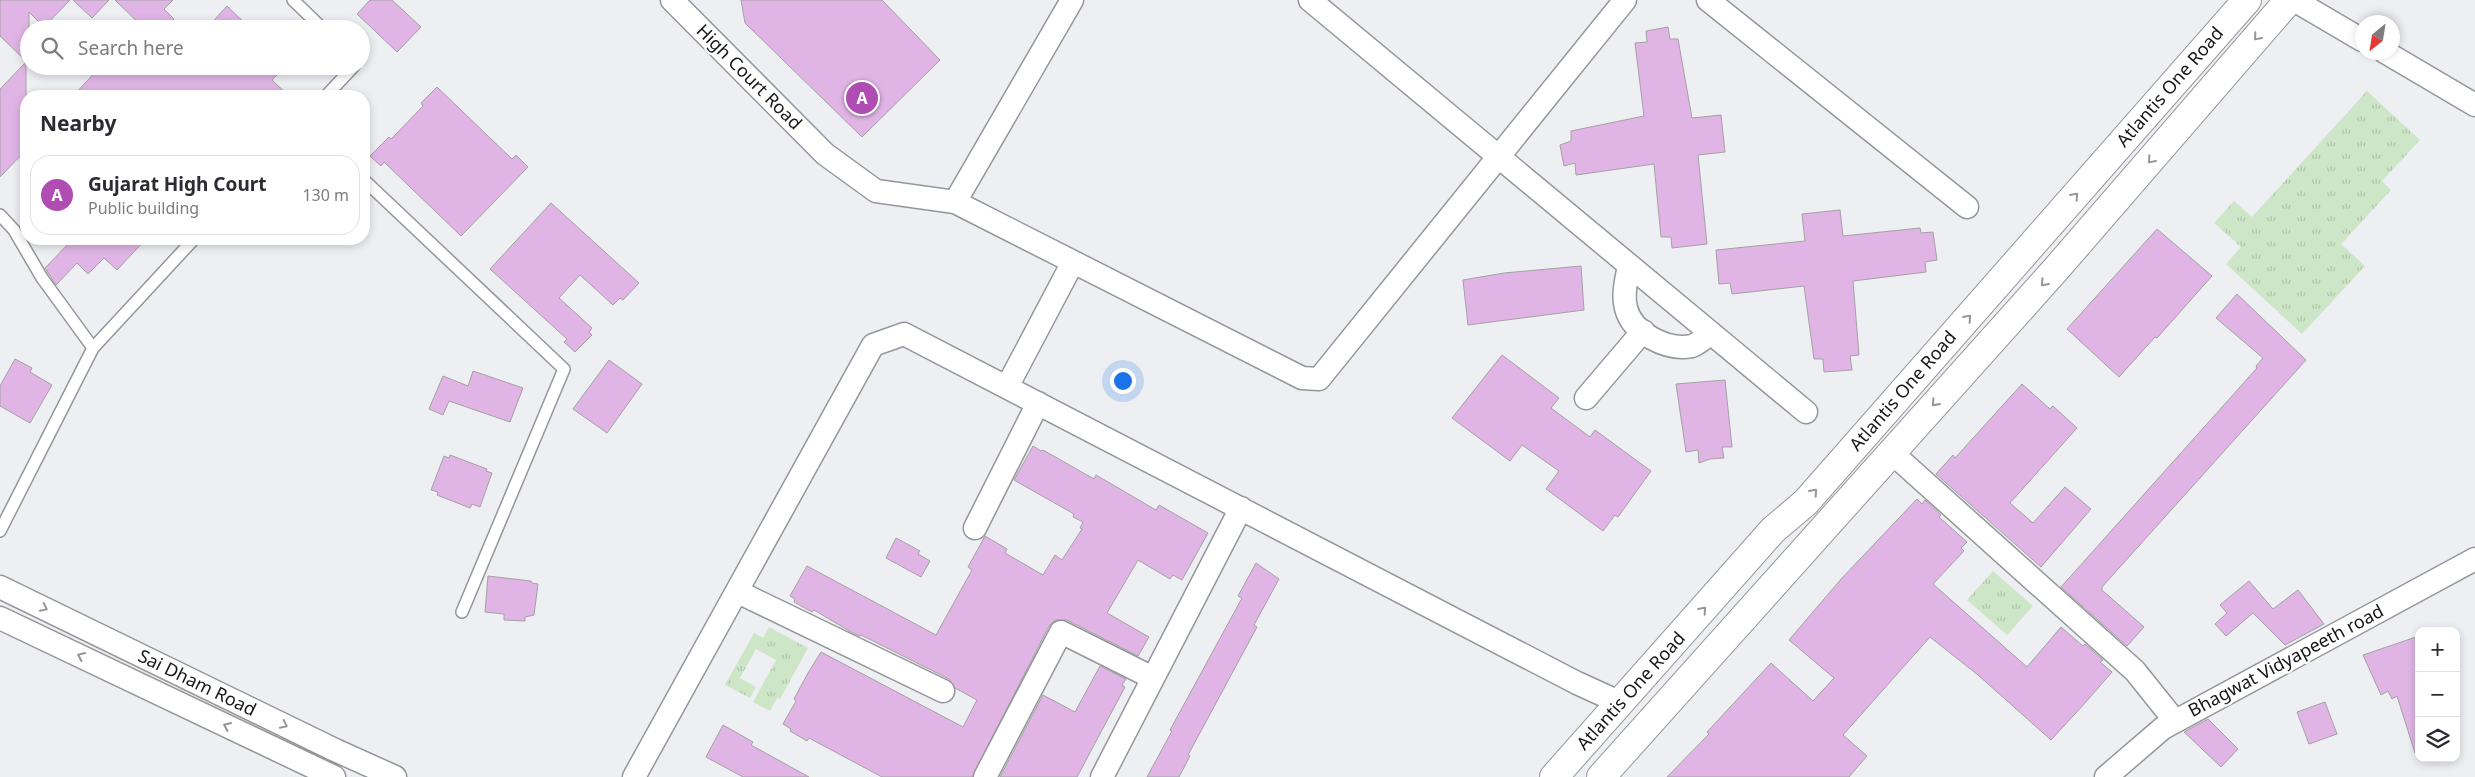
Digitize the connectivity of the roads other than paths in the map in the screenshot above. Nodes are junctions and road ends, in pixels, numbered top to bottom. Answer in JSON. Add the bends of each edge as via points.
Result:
{"nodes":[{"id":1,"x":293,"y":0,"type":"edge"},
{"id":2,"x":672,"y":0,"type":"edge"},
{"id":3,"x":1072,"y":0,"type":"edge"},
{"id":4,"x":1310,"y":0,"type":"edge"},
{"id":5,"x":1625,"y":0,"type":"edge"},
{"id":6,"x":1708,"y":0,"type":"edge"},
{"id":7,"x":2247,"y":0,"type":"edge"},
{"id":8,"x":2289,"y":0,"type":"edge"},
{"id":9,"x":2294,"y":0,"type":"edge"},
{"id":10,"x":314,"y":20,"type":"edge"},
{"id":11,"x":2355,"y":36,"type":"edge"},
{"id":12,"x":2399,"y":60,"type":"edge"},
{"id":13,"x":346,"y":75,"type":"edge"},
{"id":14,"x":332,"y":90,"type":"edge"},
{"id":15,"x":2475,"y":105,"type":"edge"},
{"id":16,"x":1499,"y":157,"type":"junction"},
{"id":17,"x":370,"y":186,"type":"edge"},
{"id":18,"x":955,"y":202,"type":"junction"},
{"id":19,"x":1967,"y":207,"type":"dead end"},
{"id":20,"x":0,"y":215,"type":"edge"},
{"id":21,"x":20,"y":240,"type":"edge"},
{"id":22,"x":23,"y":245,"type":"edge"},
{"id":23,"x":188,"y":245,"type":"edge"},
{"id":24,"x":1072,"y":262,"type":"junction"},
{"id":25,"x":1629,"y":265,"type":"junction"},
{"id":26,"x":1643,"y":331,"type":"junction"},
{"id":27,"x":1711,"y":333,"type":"junction"},
{"id":28,"x":93,"y":348,"type":"junction"},
{"id":29,"x":1007,"y":387,"type":"junction"},
{"id":30,"x":1586,"y":398,"type":"dead end"},
{"id":31,"x":1038,"y":403,"type":"junction"},
{"id":32,"x":1806,"y":412,"type":"dead end"},
{"id":33,"x":1891,"y":452,"type":"junction"},
{"id":34,"x":1241,"y":508,"type":"junction"},
{"id":35,"x":975,"y":528,"type":"dead end"},
{"id":36,"x":0,"y":531,"type":"edge"},
{"id":37,"x":2475,"y":559,"type":"edge"},
{"id":38,"x":0,"y":587,"type":"edge"},
{"id":39,"x":738,"y":592,"type":"junction"},
{"id":40,"x":462,"y":612,"type":"dead end"},
{"id":41,"x":0,"y":618,"type":"edge"},
{"id":42,"x":1153,"y":678,"type":"junction"},
{"id":43,"x":943,"y":691,"type":"dead end"},
{"id":44,"x":1621,"y":703,"type":"junction"},
{"id":45,"x":2175,"y":721,"type":"junction"},
{"id":46,"x":334,"y":777,"type":"edge"},
{"id":47,"x":395,"y":777,"type":"edge"},
{"id":48,"x":634,"y":777,"type":"edge"},
{"id":49,"x":985,"y":777,"type":"edge"},
{"id":50,"x":1102,"y":777,"type":"edge"},
{"id":51,"x":1554,"y":777,"type":"edge"},
{"id":52,"x":1601,"y":777,"type":"edge"},
{"id":53,"x":2106,"y":777,"type":"edge"}],
"edges":[{"from":1,"to":10,"type":"lane"},
{"from":2,"to":18,"type":"street","name":"High Court Road","via":[[825,154],[876,191]]},
{"from":3,"to":18,"type":"street"},
{"from":4,"to":16,"type":"street"},
{"from":5,"to":16,"type":"street"},
{"from":6,"to":19,"type":"street"},
{"from":44,"to":7,"type":"street","name":"Atlantis One Road","one_way":true,"via":[[1773,530],[1806,502]]},
{"from":8,"to":33,"type":"street","name":"Atlantis One Road","one_way":true,"via":[[2057,268]]},
{"from":9,"to":11,"type":"street"},
{"from":12,"to":15,"type":"street"},
{"from":13,"to":14,"type":"lane"},
{"from":16,"to":24,"type":"street","name":"High Court Road","via":[[1319,379],[1302,378]]},
{"from":16,"to":25,"type":"street"},
{"from":17,"to":40,"type":"lane","via":[[564,369]]},
{"from":18,"to":24,"type":"street","name":"High Court Road"},
{"from":20,"to":21,"type":"lane"},
{"from":22,"to":28,"type":"lane","via":[[42,278]]},
{"from":23,"to":28,"type":"lane"},
{"from":24,"to":29,"type":"street"},
{"from":25,"to":26,"type":"street","via":[[1626,308],[1633,323]]},
{"from":25,"to":27,"type":"street"},
{"from":26,"to":27,"type":"street","via":[[1650,338],[1686,346],[1693,346]]},
{"from":26,"to":30,"type":"street"},
{"from":27,"to":32,"type":"street"},
{"from":28,"to":36,"type":"lane"},
{"from":29,"to":31,"type":"street"},
{"from":29,"to":39,"type":"street","via":[[904,334],[873,345]]},
{"from":31,"to":34,"type":"street"},
{"from":31,"to":35,"type":"street"},
{"from":33,"to":45,"type":"street","via":[[2135,671]]},
{"from":33,"to":52,"type":"street","name":"Atlantis One Road"},
{"from":34,"to":42,"type":"street"},
{"from":34,"to":44,"type":"street"},
{"from":37,"to":45,"type":"street","name":"Bhagwat Vidyapeeth road"},
{"from":38,"to":47,"type":"street","name":"Sai Dham Road","one_way":true},
{"from":39,"to":43,"type":"street"},
{"from":39,"to":48,"type":"street"},
{"from":46,"to":41,"type":"street","name":"Sai Dham Road","one_way":true},
{"from":42,"to":49,"type":"street","via":[[1061,632]]},
{"from":42,"to":50,"type":"street"},
{"from":44,"to":51,"type":"street","name":"Atlantis One Road"},
{"from":45,"to":53,"type":"street","name":"Bhagwat Vidyapeeth road"}]}
